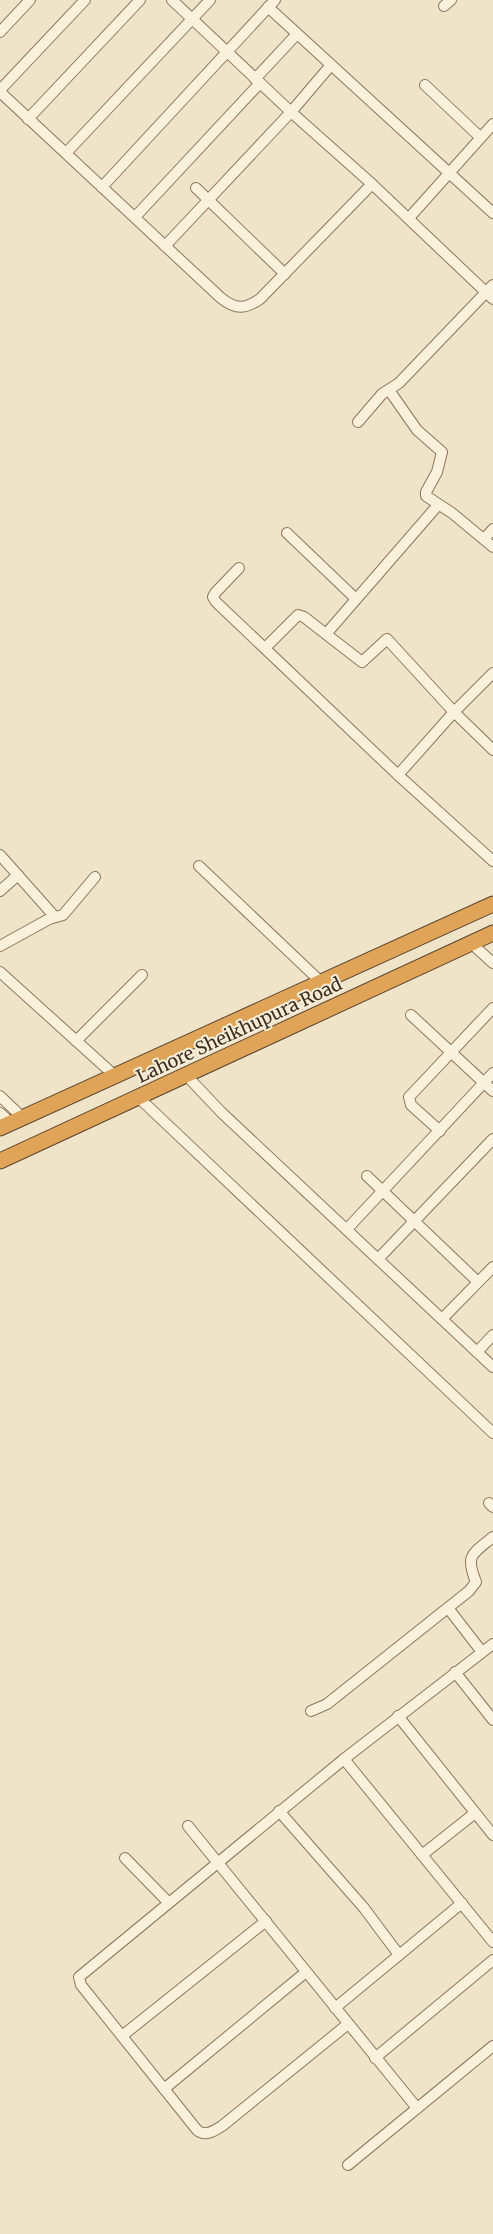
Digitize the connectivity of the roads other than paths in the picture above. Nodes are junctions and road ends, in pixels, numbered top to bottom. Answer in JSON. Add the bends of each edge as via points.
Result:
{"nodes":[{"id":1,"x":30,"y":0,"type":"edge"},
{"id":2,"x":85,"y":0,"type":"edge"},
{"id":3,"x":140,"y":0,"type":"edge"},
{"id":4,"x":172,"y":0,"type":"edge"},
{"id":5,"x":210,"y":0,"type":"edge"},
{"id":6,"x":271,"y":4,"type":"edge"},
{"id":7,"x":192,"y":19,"type":"junction"},
{"id":8,"x":0,"y":32,"type":"edge"},
{"id":9,"x":297,"y":34,"type":"junction"},
{"id":10,"x":227,"y":52,"type":"junction"},
{"id":11,"x":331,"y":65,"type":"junction"},
{"id":12,"x":258,"y":81,"type":"junction"},
{"id":13,"x":425,"y":86,"type":"dead end"},
{"id":14,"x":0,"y":91,"type":"edge"},
{"id":15,"x":291,"y":112,"type":"junction"},
{"id":16,"x":28,"y":119,"type":"junction"},
{"id":17,"x":493,"y":124,"type":"edge"},
{"id":18,"x":480,"y":137,"type":"junction"},
{"id":19,"x":66,"y":153,"type":"junction"},
{"id":20,"x":448,"y":172,"type":"junction"},
{"id":21,"x":372,"y":184,"type":"junction"},
{"id":22,"x":102,"y":187,"type":"junction"},
{"id":23,"x":196,"y":188,"type":"dead end"},
{"id":24,"x":208,"y":200,"type":"junction"},
{"id":25,"x":493,"y":213,"type":"edge"},
{"id":26,"x":135,"y":217,"type":"junction"},
{"id":27,"x":409,"y":218,"type":"junction"},
{"id":28,"x":165,"y":246,"type":"junction"},
{"id":29,"x":284,"y":274,"type":"junction"},
{"id":30,"x":491,"y":292,"type":"edge"},
{"id":31,"x":389,"y":390,"type":"junction"},
{"id":32,"x":358,"y":422,"type":"dead end"},
{"id":33,"x":438,"y":504,"type":"junction"},
{"id":34,"x":493,"y":529,"type":"edge"},
{"id":35,"x":287,"y":533,"type":"dead end"},
{"id":36,"x":484,"y":539,"type":"junction"},
{"id":37,"x":493,"y":547,"type":"edge"},
{"id":38,"x":239,"y":568,"type":"dead end"},
{"id":39,"x":356,"y":599,"type":"junction"},
{"id":40,"x":326,"y":634,"type":"junction"},
{"id":41,"x":265,"y":648,"type":"junction"},
{"id":42,"x":493,"y":674,"type":"edge"},
{"id":43,"x":454,"y":712,"type":"junction"},
{"id":44,"x":493,"y":750,"type":"edge"},
{"id":45,"x":398,"y":776,"type":"junction"},
{"id":46,"x":0,"y":855,"type":"edge"},
{"id":47,"x":493,"y":861,"type":"edge"},
{"id":48,"x":199,"y":866,"type":"dead end"},
{"id":49,"x":18,"y":875,"type":"junction"},
{"id":50,"x":95,"y":877,"type":"dead end"},
{"id":51,"x":0,"y":891,"type":"edge"},
{"id":52,"x":493,"y":904,"type":"edge"},
{"id":53,"x":55,"y":917,"type":"junction"},
{"id":54,"x":493,"y":933,"type":"edge"},
{"id":55,"x":472,"y":943,"type":"junction"},
{"id":56,"x":0,"y":946,"type":"edge"},
{"id":57,"x":493,"y":963,"type":"edge"},
{"id":58,"x":0,"y":972,"type":"edge"},
{"id":59,"x":142,"y":975,"type":"dead end"},
{"id":60,"x":322,"y":982,"type":"junction"},
{"id":61,"x":493,"y":1008,"type":"edge"},
{"id":62,"x":411,"y":1014,"type":"dead end"},
{"id":63,"x":76,"y":1041,"type":"junction"},
{"id":64,"x":451,"y":1052,"type":"junction"},
{"id":65,"x":493,"y":1073,"type":"edge"},
{"id":66,"x":114,"y":1075,"type":"junction"},
{"id":67,"x":186,"y":1075,"type":"junction"},
{"id":68,"x":484,"y":1083,"type":"junction"},
{"id":69,"x":493,"y":1092,"type":"edge"},
{"id":70,"x":0,"y":1096,"type":"edge"},
{"id":71,"x":138,"y":1097,"type":"junction"},
{"id":72,"x":8,"y":1120,"type":"edge"},
{"id":73,"x":440,"y":1131,"type":"junction"},
{"id":74,"x":493,"y":1139,"type":"edge"},
{"id":75,"x":0,"y":1161,"type":"edge"},
{"id":76,"x":367,"y":1176,"type":"dead end"},
{"id":77,"x":383,"y":1191,"type":"junction"},
{"id":78,"x":415,"y":1221,"type":"junction"},
{"id":79,"x":347,"y":1230,"type":"junction"},
{"id":80,"x":378,"y":1258,"type":"junction"},
{"id":81,"x":493,"y":1267,"type":"edge"},
{"id":82,"x":478,"y":1282,"type":"junction"},
{"id":83,"x":442,"y":1319,"type":"junction"},
{"id":84,"x":493,"y":1335,"type":"edge"},
{"id":85,"x":477,"y":1352,"type":"junction"},
{"id":86,"x":493,"y":1367,"type":"edge"},
{"id":87,"x":493,"y":1433,"type":"edge"},
{"id":88,"x":493,"y":1537,"type":"edge"},
{"id":89,"x":448,"y":1608,"type":"junction"},
{"id":90,"x":493,"y":1644,"type":"edge"},
{"id":91,"x":482,"y":1652,"type":"junction"},
{"id":92,"x":455,"y":1672,"type":"junction"},
{"id":93,"x":311,"y":1711,"type":"dead end"},
{"id":94,"x":398,"y":1716,"type":"junction"},
{"id":95,"x":493,"y":1720,"type":"edge"},
{"id":96,"x":344,"y":1759,"type":"junction"},
{"id":97,"x":279,"y":1811,"type":"junction"},
{"id":98,"x":475,"y":1813,"type":"junction"},
{"id":99,"x":188,"y":1826,"type":"dead end"},
{"id":100,"x":493,"y":1836,"type":"edge"},
{"id":101,"x":422,"y":1855,"type":"junction"},
{"id":102,"x":125,"y":1858,"type":"dead end"},
{"id":103,"x":218,"y":1862,"type":"junction"},
{"id":104,"x":168,"y":1902,"type":"junction"},
{"id":105,"x":462,"y":1903,"type":"junction"},
{"id":106,"x":266,"y":1921,"type":"junction"},
{"id":107,"x":493,"y":1942,"type":"edge"},
{"id":108,"x":399,"y":1955,"type":"junction"},
{"id":109,"x":493,"y":1960,"type":"edge"},
{"id":110,"x":306,"y":1972,"type":"junction"},
{"id":111,"x":335,"y":2008,"type":"junction"},
{"id":112,"x":348,"y":2024,"type":"junction"},
{"id":113,"x":122,"y":2036,"type":"junction"},
{"id":114,"x":493,"y":2046,"type":"edge"},
{"id":115,"x":375,"y":2058,"type":"junction"},
{"id":116,"x":164,"y":2089,"type":"junction"},
{"id":117,"x":417,"y":2108,"type":"junction"},
{"id":118,"x":348,"y":2165,"type":"dead end"}],
"edges":[{"from":1,"to":8,"type":"street"},
{"from":2,"to":14,"type":"street"},
{"from":3,"to":16,"type":"street"},
{"from":4,"to":7,"type":"street"},
{"from":5,"to":7,"type":"street"},
{"from":6,"to":9,"type":"street"},
{"from":6,"to":10,"type":"street"},
{"from":7,"to":10,"type":"street"},
{"from":7,"to":19,"type":"street"},
{"from":9,"to":11,"type":"street"},
{"from":9,"to":12,"type":"street"},
{"from":10,"to":12,"type":"street"},
{"from":10,"to":22,"type":"street"},
{"from":11,"to":15,"type":"street"},
{"from":11,"to":20,"type":"street"},
{"from":12,"to":15,"type":"street"},
{"from":12,"to":26,"type":"street"},
{"from":13,"to":18,"type":"street"},
{"from":14,"to":16,"type":"street"},
{"from":15,"to":21,"type":"street"},
{"from":15,"to":24,"type":"street"},
{"from":16,"to":19,"type":"street"},
{"from":17,"to":18,"type":"street"},
{"from":18,"to":20,"type":"street"},
{"from":19,"to":22,"type":"street"},
{"from":20,"to":25,"type":"street"},
{"from":20,"to":27,"type":"street"},
{"from":21,"to":27,"type":"street"},
{"from":21,"to":29,"type":"street"},
{"from":22,"to":26,"type":"street"},
{"from":23,"to":24,"type":"street"},
{"from":24,"to":28,"type":"street"},
{"from":24,"to":29,"type":"street"},
{"from":26,"to":28,"type":"street"},
{"from":27,"to":30,"type":"street"},
{"from":28,"to":29,"type":"street","via":[[221,298],[239,308],[246,308],[260,299]]},
{"from":30,"to":31,"type":"street"},
{"from":31,"to":32,"type":"street"},
{"from":31,"to":33,"type":"street","via":[[417,430],[441,451],[437,472],[425,493]]},
{"from":33,"to":36,"type":"street"},
{"from":33,"to":39,"type":"street"},
{"from":34,"to":36,"type":"street"},
{"from":35,"to":39,"type":"street"},
{"from":36,"to":37,"type":"street"},
{"from":38,"to":41,"type":"street","via":[[214,598]]},
{"from":39,"to":40,"type":"street"},
{"from":40,"to":41,"type":"street","via":[[298,616]]},
{"from":40,"to":43,"type":"street","via":[[362,662],[387,639]]},
{"from":41,"to":45,"type":"street"},
{"from":42,"to":43,"type":"street"},
{"from":43,"to":44,"type":"street"},
{"from":43,"to":45,"type":"street"},
{"from":45,"to":47,"type":"street"},
{"from":46,"to":49,"type":"street"},
{"from":48,"to":60,"type":"street"},
{"from":49,"to":51,"type":"street"},
{"from":49,"to":53,"type":"street"},
{"from":50,"to":53,"type":"street","via":[[65,914]]},
{"from":52,"to":60,"type":"highway","name":"Lahore Sheikhupura Road"},
{"from":53,"to":56,"type":"street"},
{"from":54,"to":55,"type":"highway","name":"Lahore Sheikhupura Road"},
{"from":55,"to":57,"type":"street"},
{"from":55,"to":67,"type":"highway","name":"Lahore Sheikhupura Road"},
{"from":58,"to":63,"type":"street"},
{"from":59,"to":63,"type":"street"},
{"from":60,"to":66,"type":"highway","name":"Lahore Sheikhupura Road"},
{"from":61,"to":64,"type":"street"},
{"from":62,"to":64,"type":"street"},
{"from":63,"to":66,"type":"street"},
{"from":64,"to":68,"type":"street"},
{"from":64,"to":73,"type":"street","via":[[409,1099],[411,1105]]},
{"from":65,"to":68,"type":"street"},
{"from":66,"to":72,"type":"highway","name":"Lahore Sheikhupura Road"},
{"from":67,"to":71,"type":"highway","name":"Lahore Sheikhupura Road"},
{"from":67,"to":79,"type":"street"},
{"from":68,"to":69,"type":"street"},
{"from":68,"to":73,"type":"street"},
{"from":70,"to":72,"type":"street"},
{"from":71,"to":75,"type":"highway","name":"Lahore Sheikhupura Road"},
{"from":71,"to":87,"type":"street"},
{"from":73,"to":77,"type":"street"},
{"from":74,"to":78,"type":"street"},
{"from":76,"to":77,"type":"street"},
{"from":77,"to":78,"type":"street"},
{"from":77,"to":79,"type":"street"},
{"from":78,"to":80,"type":"street"},
{"from":78,"to":82,"type":"street"},
{"from":79,"to":80,"type":"street"},
{"from":80,"to":83,"type":"street"},
{"from":81,"to":82,"type":"street"},
{"from":82,"to":83,"type":"street"},
{"from":83,"to":85,"type":"street"},
{"from":84,"to":85,"type":"street"},
{"from":85,"to":86,"type":"street"},
{"from":88,"to":89,"type":"street","via":[[470,1560],[469,1566],[476,1582]]},
{"from":89,"to":91,"type":"street"},
{"from":89,"to":93,"type":"street","via":[[327,1704]]},
{"from":90,"to":91,"type":"street"},
{"from":91,"to":92,"type":"street"},
{"from":92,"to":94,"type":"street"},
{"from":92,"to":95,"type":"street"},
{"from":94,"to":96,"type":"street"},
{"from":94,"to":98,"type":"street"},
{"from":96,"to":97,"type":"street"},
{"from":96,"to":101,"type":"street"},
{"from":97,"to":103,"type":"street"},
{"from":97,"to":108,"type":"street","via":[[364,1908]]},
{"from":98,"to":100,"type":"street"},
{"from":98,"to":101,"type":"street"},
{"from":99,"to":103,"type":"street"},
{"from":101,"to":105,"type":"street"},
{"from":102,"to":104,"type":"street"},
{"from":103,"to":104,"type":"street"},
{"from":103,"to":106,"type":"street"},
{"from":104,"to":113,"type":"street","via":[[79,1977],[81,1985]]},
{"from":105,"to":107,"type":"street"},
{"from":105,"to":108,"type":"street"},
{"from":106,"to":110,"type":"street"},
{"from":106,"to":113,"type":"street"},
{"from":108,"to":111,"type":"street"},
{"from":109,"to":115,"type":"street"},
{"from":110,"to":111,"type":"street"},
{"from":110,"to":116,"type":"street"},
{"from":111,"to":112,"type":"street"},
{"from":112,"to":115,"type":"street"},
{"from":112,"to":116,"type":"street","via":[[222,2126],[210,2132],[199,2132]]},
{"from":113,"to":116,"type":"street"},
{"from":114,"to":117,"type":"street"},
{"from":115,"to":117,"type":"street"},
{"from":117,"to":118,"type":"street"}]}
